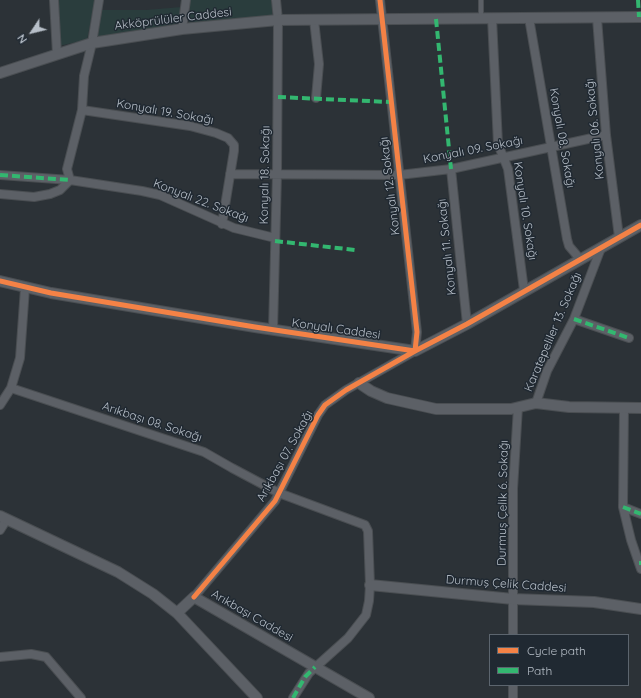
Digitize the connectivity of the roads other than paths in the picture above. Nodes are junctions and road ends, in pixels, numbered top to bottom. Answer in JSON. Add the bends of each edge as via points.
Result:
{"nodes":[{"id":1,"x":54,"y":0,"type":"edge"},
{"id":2,"x":99,"y":0,"type":"edge"},
{"id":3,"x":186,"y":0,"type":"edge"},
{"id":4,"x":276,"y":0,"type":"edge"},
{"id":5,"x":380,"y":0,"type":"edge"},
{"id":6,"x":481,"y":0,"type":"edge"},
{"id":7,"x":641,"y":17,"type":"edge"},
{"id":8,"x":486,"y":18,"type":"junction"},
{"id":9,"x":529,"y":18,"type":"junction"},
{"id":10,"x":597,"y":18,"type":"junction"},
{"id":11,"x":278,"y":20,"type":"junction"},
{"id":12,"x":314,"y":20,"type":"junction"},
{"id":13,"x":382,"y":20,"type":"junction"},
{"id":14,"x":182,"y":29,"type":"junction"},
{"id":15,"x":92,"y":43,"type":"junction"},
{"id":16,"x":57,"y":54,"type":"junction"},
{"id":17,"x":0,"y":72,"type":"edge"},
{"id":18,"x":316,"y":98,"type":"dead end"},
{"id":19,"x":82,"y":110,"type":"junction"},
{"id":20,"x":606,"y":135,"type":"junction"},
{"id":21,"x":551,"y":147,"type":"junction"},
{"id":22,"x":504,"y":157,"type":"junction"},
{"id":23,"x":451,"y":169,"type":"junction"},
{"id":24,"x":230,"y":174,"type":"junction"},
{"id":25,"x":277,"y":174,"type":"junction"},
{"id":26,"x":0,"y":175,"type":"edge"},
{"id":27,"x":399,"y":175,"type":"junction"},
{"id":28,"x":70,"y":180,"type":"junction"},
{"id":29,"x":0,"y":194,"type":"edge"},
{"id":30,"x":222,"y":224,"type":"junction"},
{"id":31,"x":641,"y":225,"type":"edge"},
{"id":32,"x":619,"y":237,"type":"junction"},
{"id":33,"x":275,"y":238,"type":"junction"},
{"id":34,"x":601,"y":248,"type":"junction"},
{"id":35,"x":580,"y":259,"type":"junction"},
{"id":36,"x":0,"y":281,"type":"edge"},
{"id":37,"x":25,"y":288,"type":"junction"},
{"id":38,"x":524,"y":290,"type":"junction"},
{"id":39,"x":574,"y":319,"type":"junction"},
{"id":40,"x":467,"y":324,"type":"junction"},
{"id":41,"x":274,"y":330,"type":"junction"},
{"id":42,"x":629,"y":338,"type":"dead end"},
{"id":43,"x":415,"y":351,"type":"junction"},
{"id":44,"x":359,"y":382,"type":"junction"},
{"id":45,"x":11,"y":388,"type":"junction"},
{"id":46,"x":536,"y":403,"type":"junction"},
{"id":47,"x":0,"y":406,"type":"edge"},
{"id":48,"x":518,"y":407,"type":"junction"},
{"id":49,"x":624,"y":408,"type":"junction"},
{"id":50,"x":641,"y":408,"type":"edge"},
{"id":51,"x":279,"y":493,"type":"junction"},
{"id":52,"x":623,"y":507,"type":"junction"},
{"id":53,"x":641,"y":514,"type":"edge"},
{"id":54,"x":3,"y":517,"type":"edge"},
{"id":55,"x":0,"y":530,"type":"edge"},
{"id":56,"x":640,"y":565,"type":"edge"},
{"id":57,"x":370,"y":585,"type":"junction"},
{"id":58,"x":194,"y":598,"type":"junction"},
{"id":59,"x":513,"y":599,"type":"junction"},
{"id":60,"x":641,"y":608,"type":"edge"},
{"id":61,"x":177,"y":614,"type":"junction"},
{"id":62,"x":513,"y":634,"type":"edge"},
{"id":63,"x":0,"y":657,"type":"edge"},
{"id":64,"x":315,"y":667,"type":"junction"},
{"id":65,"x":513,"y":686,"type":"edge"},
{"id":66,"x":81,"y":698,"type":"edge"},
{"id":67,"x":257,"y":698,"type":"edge"},
{"id":68,"x":293,"y":698,"type":"edge"},
{"id":69,"x":369,"y":698,"type":"edge"},
{"id":70,"x":513,"y":698,"type":"edge"}],
"edges":[{"from":1,"to":16,"type":"street"},
{"from":2,"to":15,"type":"street"},
{"from":3,"to":14,"type":"street"},
{"from":4,"to":11,"type":"street","name":"Konyalı 18. Sokağı"},
{"from":5,"to":13,"type":"street","name":"Konyalı 12. Sokağı"},
{"from":6,"to":8,"type":"lane"},
{"from":7,"to":10,"type":"street","name":"Akköprülüler Caddesi"},
{"from":8,"to":9,"type":"street","name":"Akköprülüler Caddesi"},
{"from":8,"to":13,"type":"street","name":"Akköprülüler Caddesi"},
{"from":8,"to":22,"type":"street","name":"Konyalı 10. Sokağı","via":[[498,144]]},
{"from":9,"to":10,"type":"street","name":"Akköprülüler Caddesi"},
{"from":9,"to":21,"type":"street","name":"Konyalı 08. Sokağı"},
{"from":10,"to":20,"type":"street","name":"Konyalı 06. Sokağı"},
{"from":11,"to":12,"type":"street","name":"Akköprülüler Caddesi"},
{"from":11,"to":14,"type":"street","name":"Akköprülüler Caddesi"},
{"from":11,"to":25,"type":"street","name":"Konyalı 18. Sokağı"},
{"from":12,"to":13,"type":"street","name":"Akköprülüler Caddesi"},
{"from":12,"to":18,"type":"street","via":[[318,59]]},
{"from":13,"to":27,"type":"street","name":"Konyalı 12. Sokağı"},
{"from":14,"to":15,"type":"street","name":"Akköprülüler Caddesi"},
{"from":15,"to":16,"type":"street","name":"Akköprülüler Caddesi"},
{"from":15,"to":19,"type":"street","via":[[84,76]]},
{"from":16,"to":17,"type":"street","name":"Akköprülüler Caddesi"},
{"from":19,"to":24,"type":"street","name":"Konyalı 19. Sokağı","via":[[190,126],[223,135],[234,145]]},
{"from":19,"to":28,"type":"street","via":[[67,169]]},
{"from":20,"to":21,"type":"street","name":"Konyalı 09. Sokağı"},
{"from":20,"to":32,"type":"street","name":"Konyalı 06. Sokağı"},
{"from":21,"to":22,"type":"street","name":"Konyalı 09. Sokağı"},
{"from":21,"to":35,"type":"street","name":"Konyalı 08. Sokağı","via":[[567,239],[573,252]]},
{"from":22,"to":23,"type":"street","name":"Konyalı 09. Sokağı"},
{"from":22,"to":38,"type":"street","name":"Konyalı 10. Sokağı","via":[[508,168]]},
{"from":23,"to":27,"type":"street","name":"Konyalı 09. Sokağı"},
{"from":23,"to":40,"type":"street","name":"Konyalı 11. Sokağı"},
{"from":24,"to":25,"type":"street","name":"Konyalı 09. Sokağı"},
{"from":24,"to":30,"type":"street"},
{"from":25,"to":27,"type":"street","name":"Konyalı 09. Sokağı"},
{"from":25,"to":33,"type":"street","name":"Konyalı 18. Sokağı"},
{"from":26,"to":28,"type":"street","name":"Konyalı 22. Sokağı"},
{"from":27,"to":43,"type":"street","name":"Konyalı 12. Sokağı","via":[[417,332]]},
{"from":28,"to":29,"type":"street","via":[[60,190],[50,194],[34,197]]},
{"from":28,"to":30,"type":"street","name":"Konyalı 22. Sokağı","via":[[152,193]]},
{"from":30,"to":33,"type":"street","name":"Konyalı 22. Sokağı"},
{"from":31,"to":32,"type":"street"},
{"from":32,"to":34,"type":"street"},
{"from":33,"to":41,"type":"street","name":"Konyalı 18. Sokağı"},
{"from":34,"to":35,"type":"street"},
{"from":34,"to":39,"type":"street","name":"Karatepeliler 13. Sokağı"},
{"from":35,"to":38,"type":"street"},
{"from":36,"to":37,"type":"street","name":"Konyalı Caddesi"},
{"from":37,"to":41,"type":"street","name":"Konyalı Caddesi"},
{"from":37,"to":45,"type":"street","via":[[22,343]]},
{"from":38,"to":40,"type":"street"},
{"from":39,"to":42,"type":"street"},
{"from":39,"to":46,"type":"street","name":"Karatepeliler 13. Sokağı","via":[[547,371]]},
{"from":40,"to":43,"type":"street"},
{"from":41,"to":43,"type":"street","name":"Konyalı Caddesi"},
{"from":43,"to":44,"type":"street","name":"Arıkbaşı 07. Sokağı"},
{"from":44,"to":48,"type":"street","via":[[386,398],[427,407],[458,410]]},
{"from":44,"to":51,"type":"street","name":"Arıkbaşı 07. Sokağı","via":[[325,405]]},
{"from":45,"to":47,"type":"street"},
{"from":45,"to":51,"type":"street","name":"Arıkbaşı 08. Sokağı","via":[[204,452]]},
{"from":46,"to":48,"type":"street"},
{"from":46,"to":49,"type":"street","via":[[569,407]]},
{"from":48,"to":59,"type":"street","name":"Durmuş Çelik 6. Sokağı","via":[[513,489]]},
{"from":49,"to":50,"type":"street"},
{"from":49,"to":52,"type":"street"},
{"from":51,"to":57,"type":"street","name":"Arıkbaşı 08. Sokağı","via":[[365,525],[368,532]]},
{"from":51,"to":58,"type":"street","name":"Arıkbaşı 07. Sokağı","via":[[268,510]]},
{"from":52,"to":53,"type":"street"},
{"from":52,"to":56,"type":"street"},
{"from":54,"to":55,"type":"street"},
{"from":54,"to":61,"type":"street","via":[[118,572],[153,594]]},
{"from":57,"to":59,"type":"street","name":"Durmuş Çelik Caddesi"},
{"from":57,"to":64,"type":"street","via":[[368,609],[364,620]]},
{"from":58,"to":61,"type":"street","name":"Arıkbaşı Caddesi"},
{"from":58,"to":64,"type":"street","name":"Arıkbaşı Caddesi"},
{"from":59,"to":60,"type":"street","name":"Durmuş Çelik Caddesi","via":[[594,602]]},
{"from":59,"to":62,"type":"street","name":"Durmuş Çelik 6. Sokağı"},
{"from":61,"to":67,"type":"street"},
{"from":63,"to":66,"type":"street","via":[[31,654],[46,657]]},
{"from":64,"to":68,"type":"street","via":[[305,677]]},
{"from":64,"to":69,"type":"street","name":"Arıkbaşı Caddesi"},
{"from":65,"to":70,"type":"street"}]}
